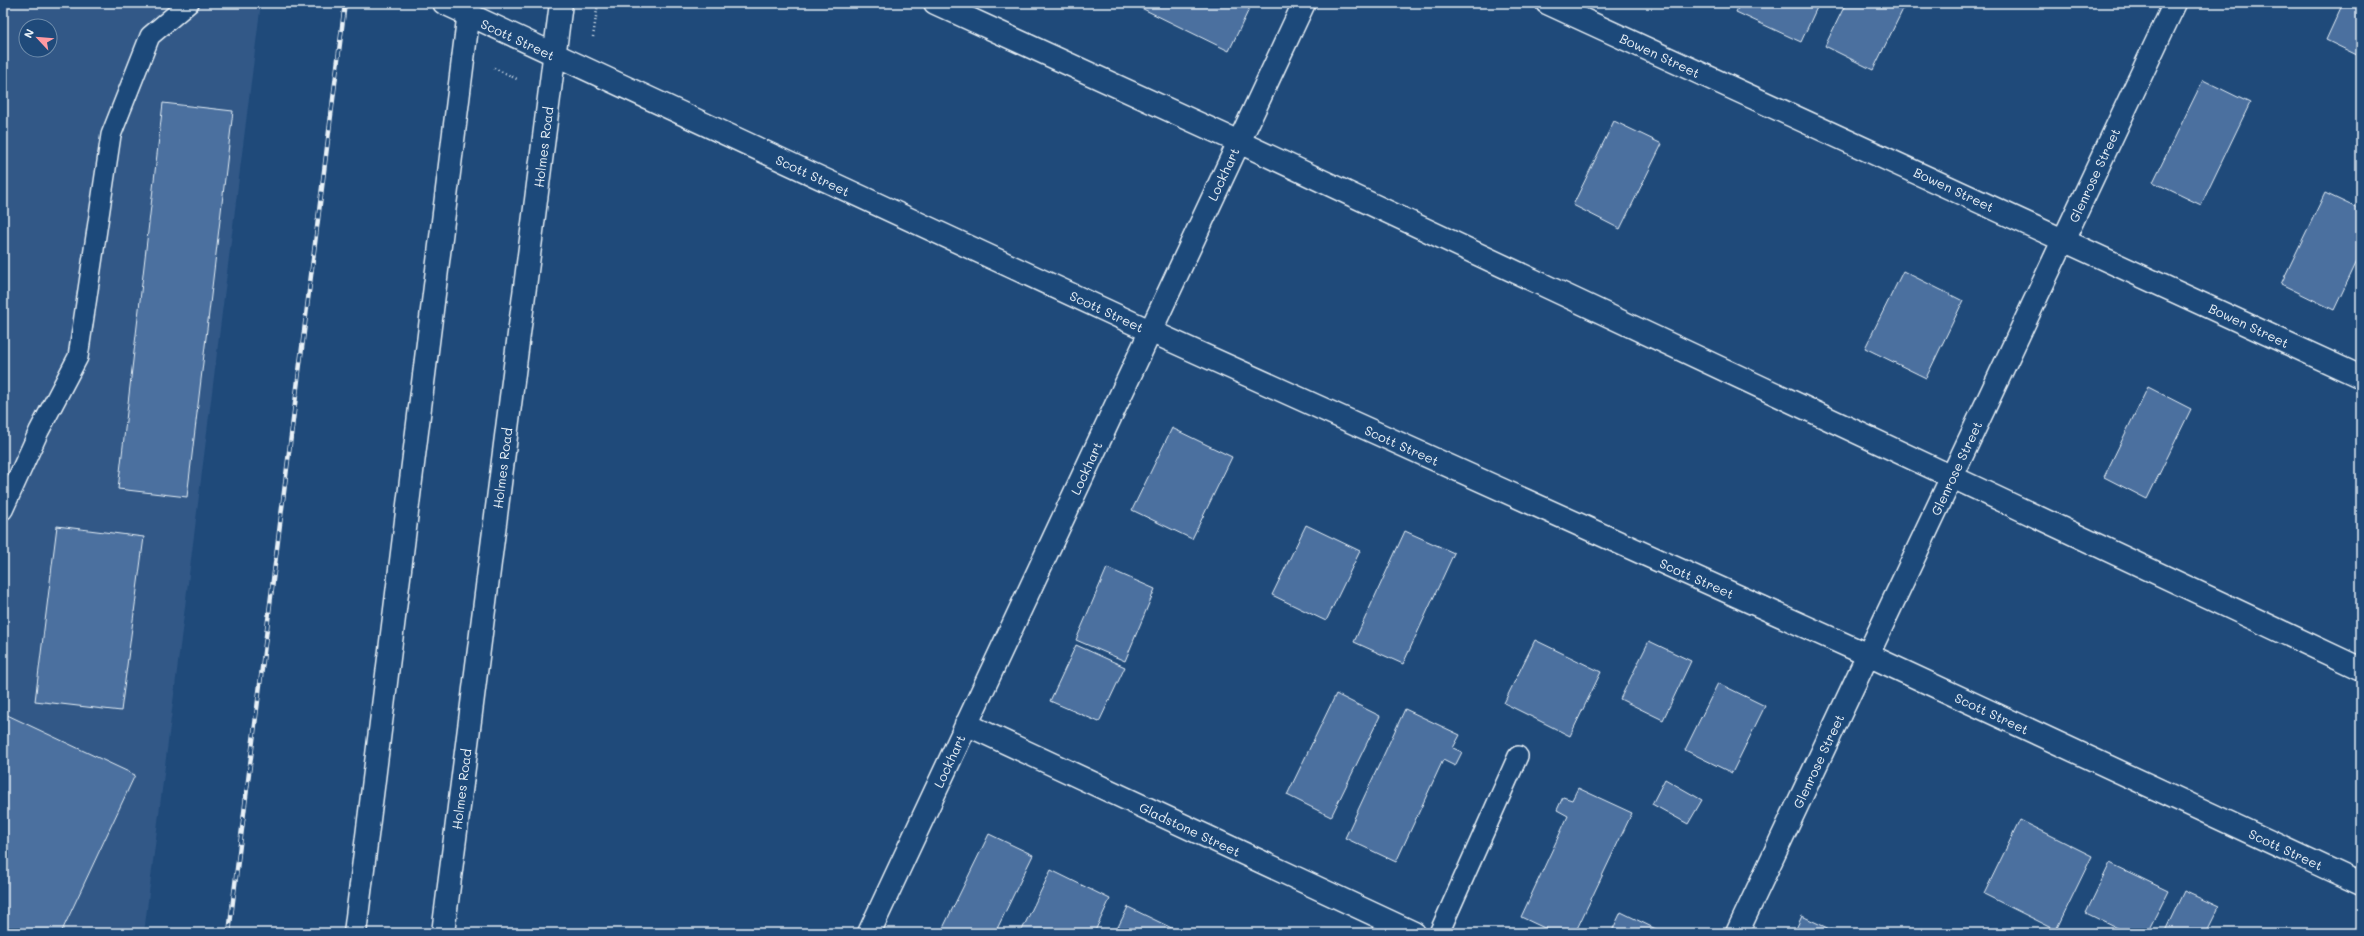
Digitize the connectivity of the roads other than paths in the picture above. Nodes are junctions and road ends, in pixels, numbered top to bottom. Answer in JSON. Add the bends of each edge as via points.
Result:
{"nodes":[{"id":1,"x":189,"y":3,"type":"edge"},
{"id":2,"x":444,"y":3,"type":"edge"},
{"id":3,"x":561,"y":3,"type":"edge"},
{"id":4,"x":935,"y":3,"type":"edge"},
{"id":5,"x":1304,"y":3,"type":"edge"},
{"id":6,"x":1547,"y":3,"type":"edge"},
{"id":7,"x":2175,"y":3,"type":"edge"},
{"id":8,"x":469,"y":9,"type":"edge"},
{"id":9,"x":555,"y":56,"type":"junction"},
{"id":10,"x":1238,"y":142,"type":"junction"},
{"id":11,"x":2064,"y":240,"type":"junction"},
{"id":12,"x":1150,"y":331,"type":"junction"},
{"id":13,"x":2361,"y":377,"type":"edge"},
{"id":14,"x":1952,"y":477,"type":"junction"},
{"id":15,"x":3,"y":510,"type":"edge"},
{"id":16,"x":1868,"y":655,"type":"junction"},
{"id":17,"x":2361,"y":669,"type":"edge"},
{"id":18,"x":966,"y":724,"type":"junction"},
{"id":19,"x":1518,"y":756,"type":"dead end"},
{"id":20,"x":2361,"y":884,"type":"edge"},
{"id":21,"x":356,"y":933,"type":"edge"},
{"id":22,"x":443,"y":933,"type":"edge"},
{"id":23,"x":869,"y":933,"type":"edge"},
{"id":24,"x":1414,"y":933,"type":"edge"},
{"id":25,"x":1439,"y":933,"type":"edge"},
{"id":26,"x":1737,"y":933,"type":"edge"}],
"edges":[{"from":1,"to":15,"type":"lane","via":[[150,36],[111,135],[78,357],[39,431]]},
{"from":2,"to":8,"type":"main road","name":"Scott Street"},
{"from":3,"to":9,"type":"main road","name":"Holmes Road"},
{"from":4,"to":10,"type":"main road"},
{"from":5,"to":10,"type":"main road","name":"Lockhart"},
{"from":6,"to":11,"type":"main road","name":"Bowen Street"},
{"from":7,"to":11,"type":"main road","name":"Glenrose Street"},
{"from":8,"to":9,"type":"main road","name":"Scott Street"},
{"from":8,"to":21,"type":"main road"},
{"from":9,"to":12,"type":"main road","name":"Scott Street"},
{"from":9,"to":22,"type":"main road","name":"Holmes Road"},
{"from":10,"to":12,"type":"main road","name":"Lockhart"},
{"from":10,"to":14,"type":"main road"},
{"from":11,"to":13,"type":"main road","name":"Bowen Street"},
{"from":11,"to":14,"type":"main road","name":"Glenrose Street"},
{"from":12,"to":16,"type":"main road","name":"Scott Street"},
{"from":12,"to":18,"type":"main road","name":"Lockhart"},
{"from":14,"to":16,"type":"main road","name":"Glenrose Street"},
{"from":14,"to":17,"type":"main road"},
{"from":16,"to":20,"type":"main road","name":"Scott Street"},
{"from":16,"to":26,"type":"main road","name":"Glenrose Street"},
{"from":18,"to":23,"type":"main road","name":"Lockhart"},
{"from":18,"to":24,"type":"main road","name":"Gladstone Street"},
{"from":19,"to":25,"type":"lane"}]}
